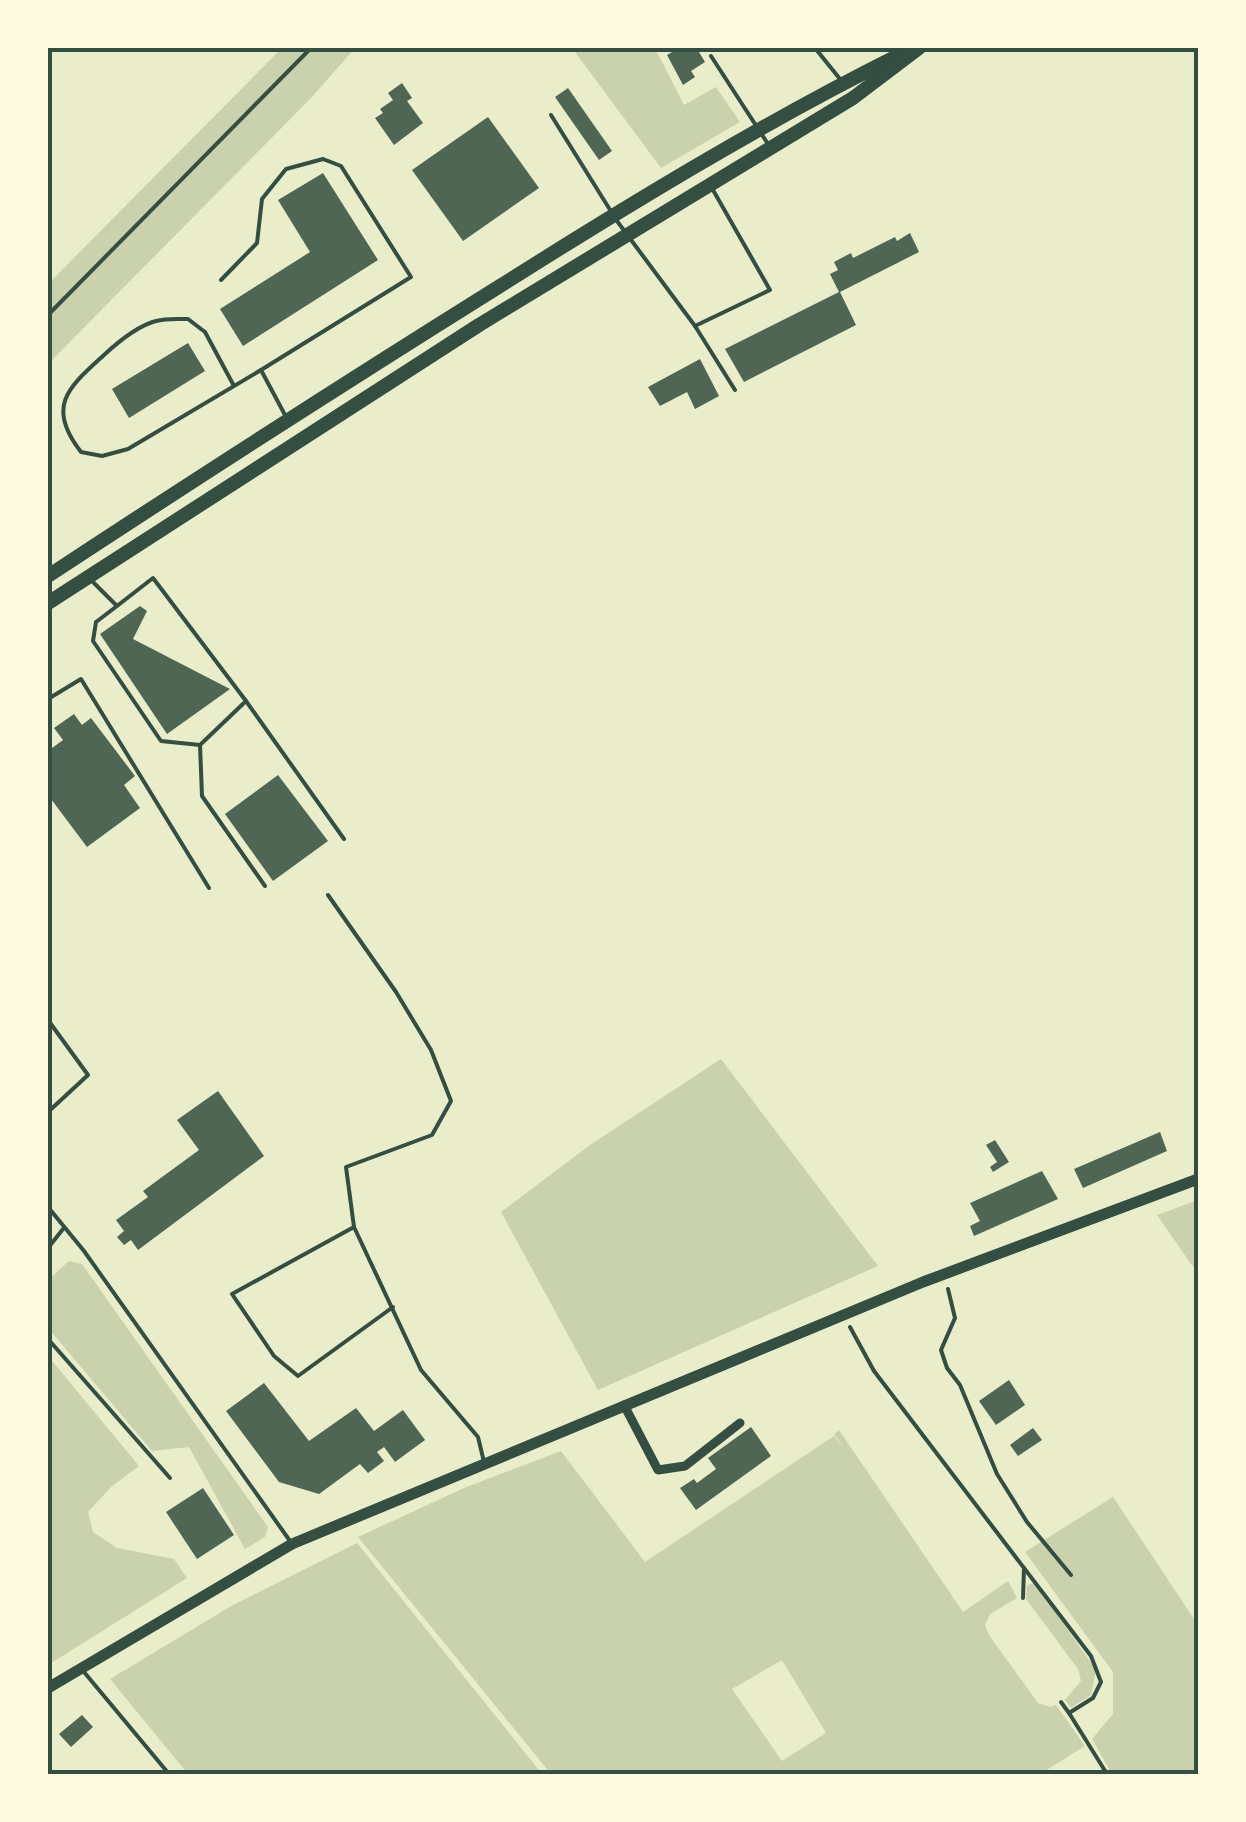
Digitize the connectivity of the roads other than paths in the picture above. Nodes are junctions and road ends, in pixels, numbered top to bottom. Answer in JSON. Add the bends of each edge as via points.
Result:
{"nodes":[{"id":1,"x":815,"y":48,"type":"edge"},
{"id":2,"x":916,"y":48,"type":"edge"},
{"id":3,"x":712,"y":56,"type":"dead end"},
{"id":4,"x":844,"y":82,"type":"junction"},
{"id":5,"x":853,"y":98,"type":"junction"},
{"id":6,"x":551,"y":115,"type":"dead end"},
{"id":7,"x":758,"y":128,"type":"junction"},
{"id":8,"x":770,"y":147,"type":"junction"},
{"id":9,"x":696,"y":165,"type":"junction"},
{"id":10,"x":709,"y":184,"type":"junction"},
{"id":11,"x":613,"y":215,"type":"junction"},
{"id":12,"x":626,"y":234,"type":"junction"},
{"id":13,"x":221,"y":280,"type":"dead end"},
{"id":14,"x":481,"y":298,"type":"junction"},
{"id":15,"x":492,"y":317,"type":"junction"},
{"id":16,"x":695,"y":326,"type":"junction"},
{"id":17,"x":261,"y":370,"type":"junction"},
{"id":18,"x":234,"y":386,"type":"junction"},
{"id":19,"x":734,"y":390,"type":"dead end"},
{"id":20,"x":287,"y":420,"type":"junction"},
{"id":21,"x":299,"y":438,"type":"junction"},
{"id":22,"x":72,"y":560,"type":"junction"},
{"id":23,"x":48,"y":576,"type":"edge"},
{"id":24,"x":88,"y":577,"type":"junction"},
{"id":25,"x":48,"y":604,"type":"edge"},
{"id":26,"x":117,"y":606,"type":"junction"},
{"id":27,"x":48,"y":698,"type":"edge"},
{"id":28,"x":246,"y":701,"type":"junction"},
{"id":29,"x":200,"y":745,"type":"junction"},
{"id":30,"x":344,"y":839,"type":"dead end"},
{"id":31,"x":265,"y":886,"type":"dead end"},
{"id":32,"x":209,"y":888,"type":"dead end"},
{"id":33,"x":328,"y":895,"type":"dead end"},
{"id":34,"x":48,"y":1020,"type":"edge"},
{"id":35,"x":48,"y":1112,"type":"edge"},
{"id":36,"x":1198,"y":1180,"type":"edge"},
{"id":37,"x":48,"y":1208,"type":"edge"},
{"id":38,"x":64,"y":1227,"type":"junction"},
{"id":39,"x":354,"y":1227,"type":"junction"},
{"id":40,"x":48,"y":1248,"type":"edge"},
{"id":41,"x":393,"y":1306,"type":"junction"},
{"id":42,"x":48,"y":1338,"type":"edge"},
{"id":43,"x":624,"y":1404,"type":"junction"},
{"id":44,"x":740,"y":1423,"type":"dead end"},
{"id":45,"x":484,"y":1462,"type":"junction"},
{"id":46,"x":170,"y":1478,"type":"dead end"},
{"id":47,"x":292,"y":1544,"type":"junction"},
{"id":48,"x":81,"y":1668,"type":"junction"},
{"id":49,"x":48,"y":1688,"type":"edge"},
{"id":50,"x":169,"y":1774,"type":"edge"}],
"edges":[{"from":1,"to":4,"type":"lane"},
{"from":2,"to":4,"type":"main road"},
{"from":2,"to":5,"type":"main road"},
{"from":3,"to":7,"type":"lane"},
{"from":4,"to":5,"type":"lane"},
{"from":4,"to":7,"type":"main road"},
{"from":5,"to":8,"type":"main road"},
{"from":6,"to":11,"type":"lane"},
{"from":7,"to":8,"type":"lane"},
{"from":7,"to":9,"type":"main road"},
{"from":8,"to":10,"type":"main road"},
{"from":9,"to":10,"type":"lane"},
{"from":9,"to":11,"type":"main road"},
{"from":10,"to":12,"type":"main road"},
{"from":10,"to":16,"type":"lane","via":[[770,290]]},
{"from":11,"to":12,"type":"lane"},
{"from":11,"to":14,"type":"main road"},
{"from":12,"to":15,"type":"main road"},
{"from":12,"to":16,"type":"lane"},
{"from":13,"to":17,"type":"lane","via":[[257,243],[262,198],[286,169],[323,160],[341,166],[411,276]]},
{"from":14,"to":15,"type":"lane"},
{"from":14,"to":20,"type":"main road"},
{"from":15,"to":21,"type":"main road"},
{"from":16,"to":19,"type":"lane"},
{"from":17,"to":18,"type":"lane"},
{"from":17,"to":20,"type":"lane"},
{"from":18,"to":18,"type":"lane","via":[[205,332],[188,319],[155,321],[120,339],[68,388],[63,415],[81,452],[102,456],[128,449]]},
{"from":20,"to":21,"type":"lane"},
{"from":20,"to":22,"type":"main road"},
{"from":21,"to":24,"type":"main road"},
{"from":22,"to":23,"type":"main road"},
{"from":22,"to":24,"type":"lane"},
{"from":24,"to":25,"type":"main road"},
{"from":24,"to":26,"type":"lane"},
{"from":26,"to":28,"type":"lane","via":[[153,578]]},
{"from":26,"to":29,"type":"lane","via":[[96,622],[93,641],[161,742]]},
{"from":27,"to":32,"type":"lane","via":[[81,679]]},
{"from":28,"to":29,"type":"lane"},
{"from":28,"to":30,"type":"lane"},
{"from":29,"to":31,"type":"lane","via":[[202,796]]},
{"from":33,"to":39,"type":"lane","via":[[431,1050],[451,1101],[432,1135],[346,1167]]},
{"from":34,"to":35,"type":"lane","via":[[88,1076]]},
{"from":36,"to":43,"type":"street"},
{"from":37,"to":38,"type":"lane"},
{"from":38,"to":40,"type":"lane"},
{"from":38,"to":47,"type":"lane"},
{"from":39,"to":41,"type":"lane"},
{"from":39,"to":41,"type":"lane","via":[[232,1294],[274,1356],[298,1376]]},
{"from":41,"to":45,"type":"lane","via":[[421,1370],[478,1436]]},
{"from":42,"to":46,"type":"lane"},
{"from":43,"to":44,"type":"street","via":[[658,1470],[685,1466]]},
{"from":43,"to":45,"type":"street"},
{"from":45,"to":47,"type":"street"},
{"from":47,"to":48,"type":"street"},
{"from":48,"to":49,"type":"street"},
{"from":48,"to":50,"type":"lane"}]}
